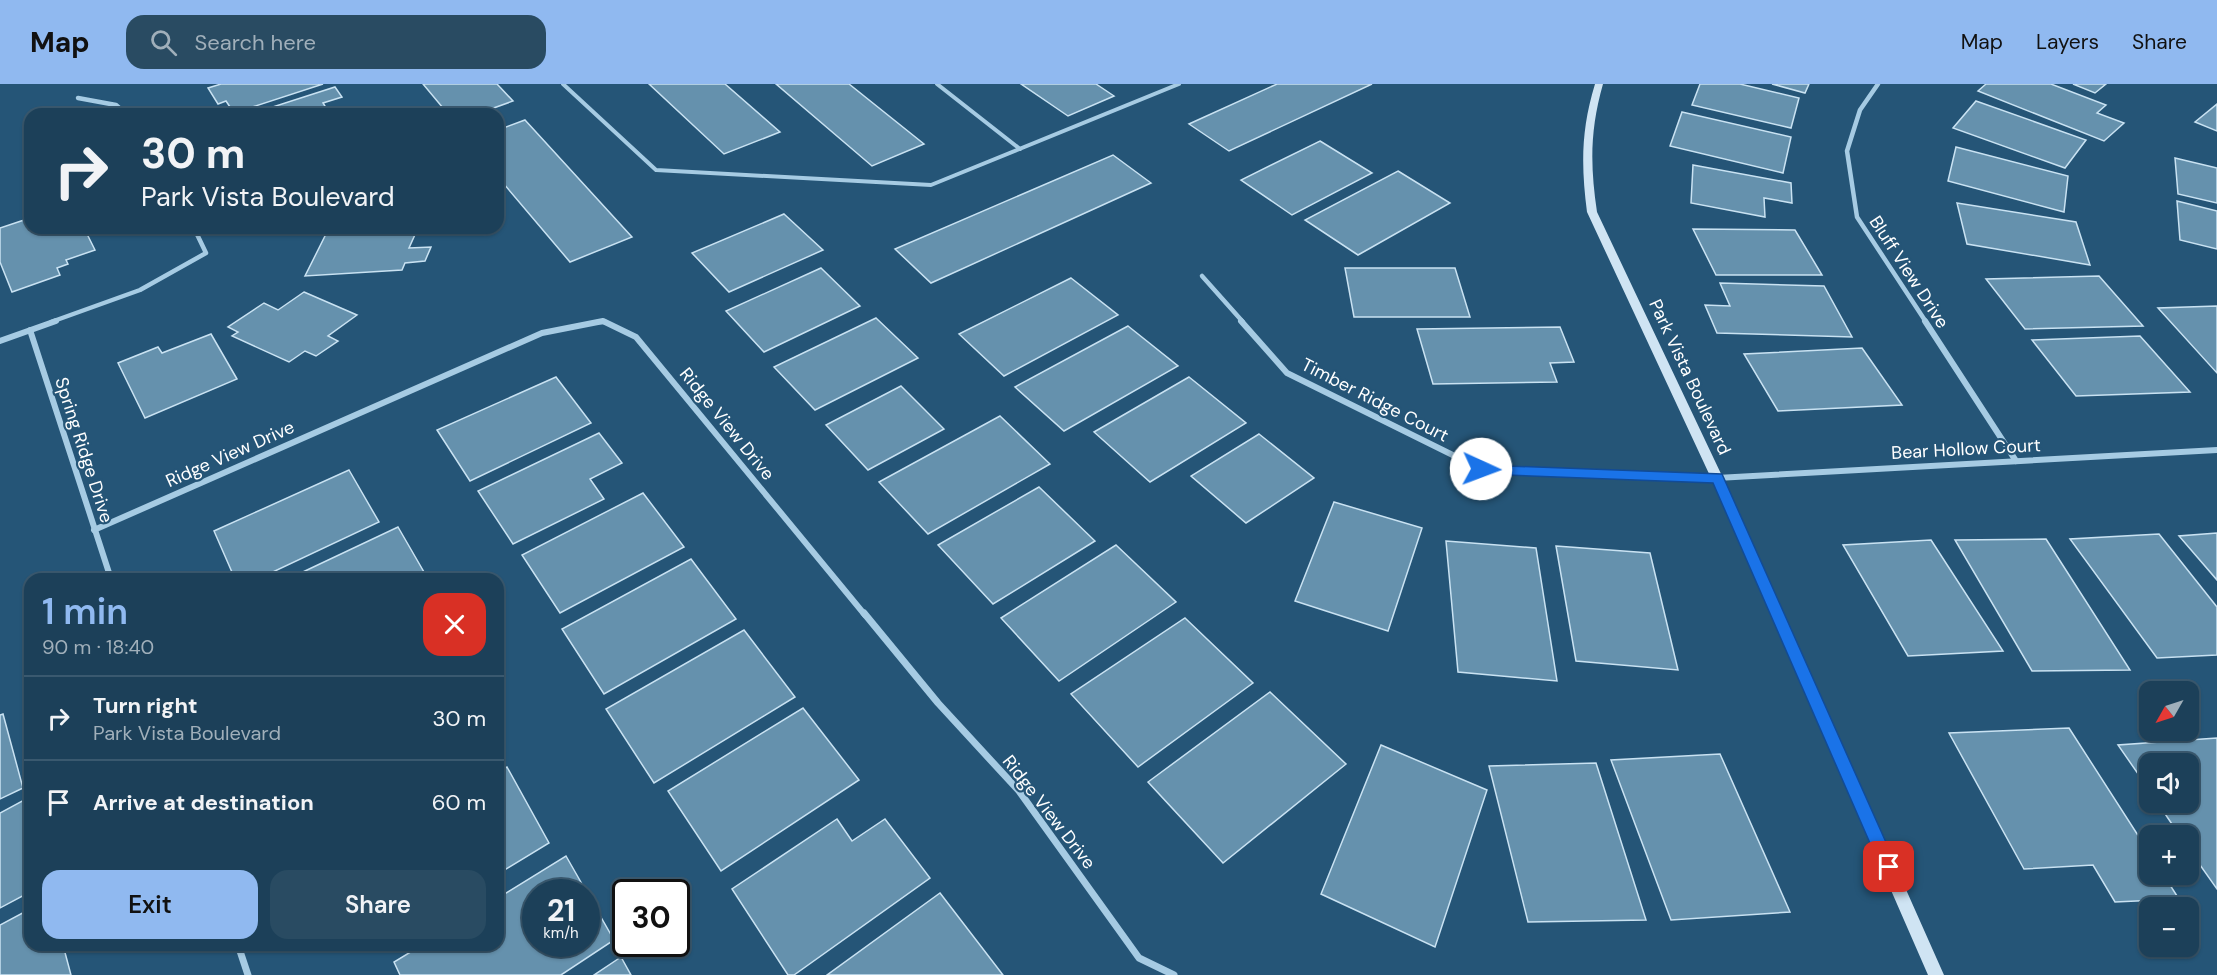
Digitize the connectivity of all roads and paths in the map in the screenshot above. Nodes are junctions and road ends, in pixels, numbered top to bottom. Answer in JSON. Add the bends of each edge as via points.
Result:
{"nodes":[{"id":1,"x":563,"y":84,"type":"edge"},
{"id":2,"x":937,"y":84,"type":"edge"},
{"id":3,"x":1179,"y":84,"type":"edge"},
{"id":4,"x":1599,"y":84,"type":"edge"},
{"id":5,"x":1878,"y":84,"type":"edge"},
{"id":6,"x":78,"y":98,"type":"dead end"},
{"id":7,"x":119,"y":108,"type":"edge"},
{"id":8,"x":1020,"y":149,"type":"junction"},
{"id":9,"x":197,"y":234,"type":"edge"},
{"id":10,"x":1202,"y":276,"type":"dead end"},
{"id":11,"x":30,"y":330,"type":"junction"},
{"id":12,"x":0,"y":341,"type":"edge"},
{"id":13,"x":2217,"y":450,"type":"edge"},
{"id":14,"x":2016,"y":461,"type":"junction"},
{"id":15,"x":1718,"y":478,"type":"junction"},
{"id":16,"x":93,"y":530,"type":"junction"},
{"id":17,"x":109,"y":573,"type":"edge"},
{"id":18,"x":239,"y":951,"type":"edge"},
{"id":19,"x":248,"y":975,"type":"edge"},
{"id":20,"x":1174,"y":975,"type":"edge"},
{"id":21,"x":1936,"y":975,"type":"edge"}],
"edges":[{"from":1,"to":8,"type":"lane","via":[[656,170],[931,185]]},
{"from":2,"to":8,"type":"lane"},
{"from":3,"to":8,"type":"lane"},
{"from":4,"to":15,"type":"street","name":"Park Vista Boulevard","via":[[1588,120],[1585,165],[1592,212]]},
{"from":5,"to":14,"type":"street","name":"Bluff View Drive","via":[[1860,111],[1847,151],[1857,217]]},
{"from":6,"to":7,"type":"street"},
{"from":9,"to":11,"type":"street","via":[[206,253],[140,290]]},
{"from":10,"to":15,"type":"street","name":"Timber Ridge Court","via":[[1287,373],[1481,469]]},
{"from":11,"to":12,"type":"street"},
{"from":11,"to":16,"type":"street","name":"Spring Ridge Drive"},
{"from":13,"to":14,"type":"street","name":"Bear Hollow Court"},
{"from":14,"to":15,"type":"street","name":"Bear Hollow Court"},
{"from":15,"to":21,"type":"street","name":"Park Vista Boulevard"},
{"from":16,"to":17,"type":"street","name":"Spring Ridge Drive"},
{"from":16,"to":20,"type":"street","name":"Ridge View Drive","via":[[542,333],[603,321],[636,337],[938,704],[1019,791],[1139,958]]},
{"from":18,"to":19,"type":"street"}]}
